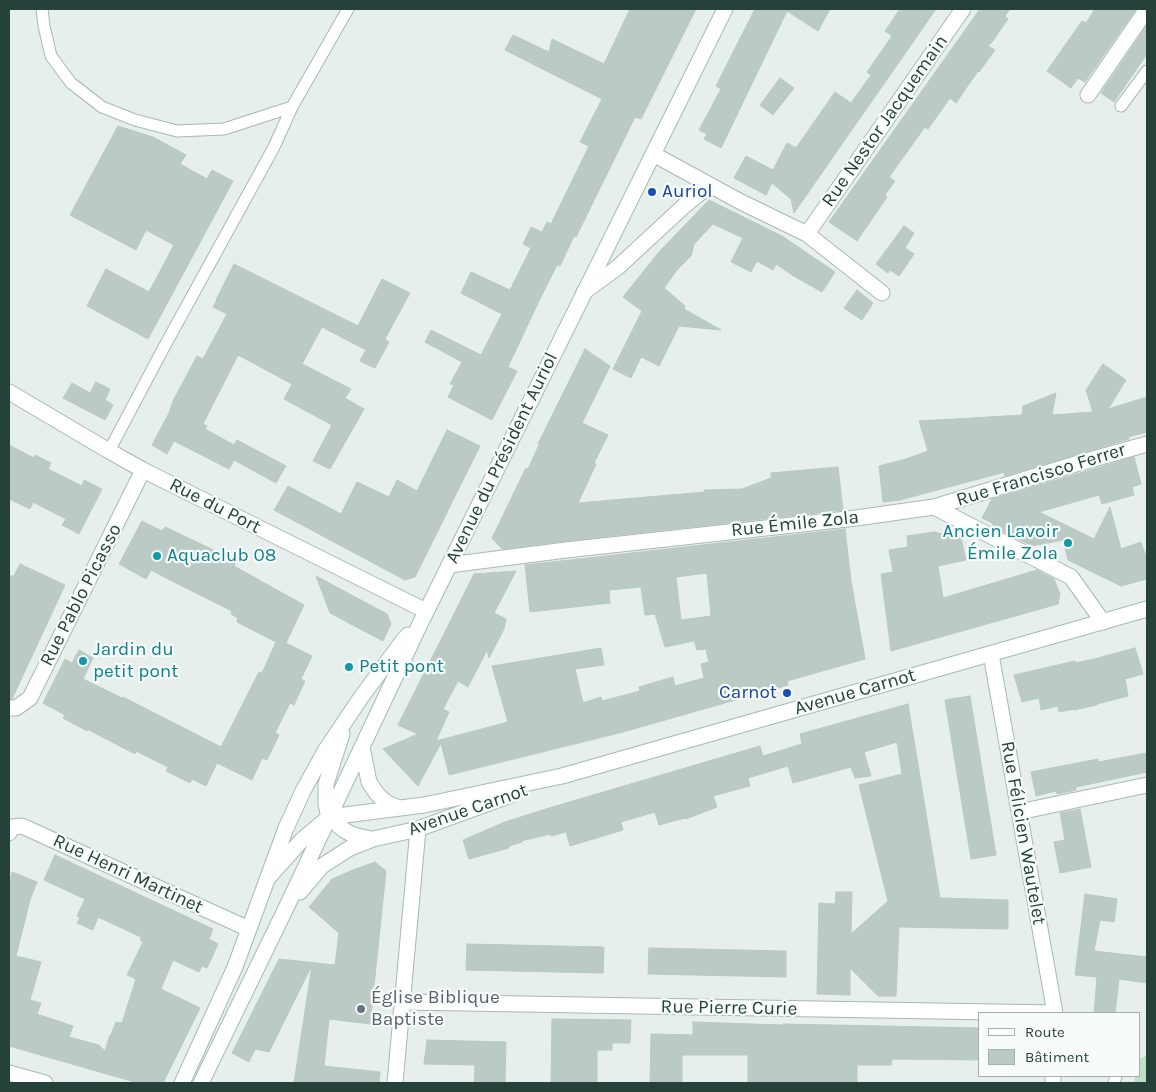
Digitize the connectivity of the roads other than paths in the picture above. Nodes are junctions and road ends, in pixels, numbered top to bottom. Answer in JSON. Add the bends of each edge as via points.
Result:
{"nodes":[{"id":1,"x":42,"y":9,"type":"edge"},
{"id":2,"x":348,"y":9,"type":"edge"},
{"id":3,"x":725,"y":9,"type":"edge"},
{"id":4,"x":963,"y":9,"type":"edge"},
{"id":5,"x":1147,"y":9,"type":"edge"},
{"id":6,"x":1147,"y":71,"type":"edge"},
{"id":7,"x":1088,"y":95,"type":"dead end"},
{"id":8,"x":1121,"y":106,"type":"dead end"},
{"id":9,"x":292,"y":107,"type":"junction"},
{"id":10,"x":653,"y":154,"type":"junction"},
{"id":11,"x":710,"y":185,"type":"junction"},
{"id":12,"x":807,"y":234,"type":"junction"},
{"id":13,"x":584,"y":292,"type":"junction"},
{"id":14,"x":882,"y":293,"type":"dead end"},
{"id":15,"x":9,"y":392,"type":"edge"},
{"id":16,"x":1147,"y":444,"type":"edge"},
{"id":17,"x":109,"y":451,"type":"junction"},
{"id":18,"x":144,"y":470,"type":"junction"},
{"id":19,"x":934,"y":508,"type":"junction"},
{"id":20,"x":449,"y":565,"type":"junction"},
{"id":21,"x":1147,"y":609,"type":"edge"},
{"id":22,"x":423,"y":617,"type":"junction"},
{"id":23,"x":1103,"y":622,"type":"junction"},
{"id":24,"x":991,"y":654,"type":"junction"},
{"id":25,"x":9,"y":708,"type":"edge"},
{"id":26,"x":348,"y":717,"type":"junction"},
{"id":27,"x":362,"y":747,"type":"junction"},
{"id":28,"x":562,"y":776,"type":"junction"},
{"id":29,"x":1147,"y":784,"type":"edge"},
{"id":30,"x":399,"y":808,"type":"junction"},
{"id":31,"x":1019,"y":812,"type":"junction"},
{"id":32,"x":329,"y":817,"type":"junction"},
{"id":33,"x":418,"y":829,"type":"junction"},
{"id":34,"x":9,"y":833,"type":"edge"},
{"id":35,"x":373,"y":839,"type":"junction"},
{"id":36,"x":266,"y":879,"type":"junction"},
{"id":37,"x":288,"y":906,"type":"junction"},
{"id":38,"x":249,"y":929,"type":"junction"},
{"id":39,"x":402,"y":1002,"type":"junction"},
{"id":40,"x":996,"y":1012,"type":"edge"},
{"id":41,"x":1055,"y":1012,"type":"edge"},
{"id":42,"x":9,"y":1073,"type":"edge"},
{"id":43,"x":45,"y":1083,"type":"edge"},
{"id":44,"x":182,"y":1083,"type":"edge"},
{"id":45,"x":200,"y":1083,"type":"edge"},
{"id":46,"x":395,"y":1083,"type":"edge"}],
"edges":[{"from":1,"to":9,"type":"lane","via":[[51,56],[71,83],[102,107],[134,120],[177,131],[224,129]]},
{"from":2,"to":9,"type":"lane"},
{"from":3,"to":10,"type":"street","name":"Avenue du Président Auriol"},
{"from":4,"to":12,"type":"street","name":"Rue Nestor Jacquemain"},
{"from":5,"to":7,"type":"street"},
{"from":6,"to":8,"type":"lane"},
{"from":9,"to":17,"type":"lane","via":[[274,147]]},
{"from":10,"to":11,"type":"street"},
{"from":10,"to":13,"type":"street","name":"Avenue du Président Auriol"},
{"from":11,"to":12,"type":"street"},
{"from":11,"to":13,"type":"street","name":"Avenue du Président Auriol","via":[[618,268]]},
{"from":12,"to":14,"type":"street"},
{"from":13,"to":20,"type":"street","name":"Avenue du Président Auriol"},
{"from":15,"to":17,"type":"street","name":"Rue du Port"},
{"from":16,"to":19,"type":"street","name":"Rue Francisco Ferrer"},
{"from":17,"to":18,"type":"street","name":"Rue du Port"},
{"from":18,"to":22,"type":"street","name":"Rue du Port"},
{"from":18,"to":25,"type":"street","name":"Rue Pablo Picasso","via":[[30,698],[16,708]]},
{"from":19,"to":20,"type":"street","name":"Rue Émile Zola"},
{"from":19,"to":23,"type":"street","via":[[1071,577]]},
{"from":20,"to":22,"type":"street","name":"Avenue du Président Auriol"},
{"from":21,"to":23,"type":"street","name":"Avenue Carnot"},
{"from":22,"to":26,"type":"street","name":"Avenue du Président Auriol"},
{"from":22,"to":27,"type":"street","name":"Avenue du Président Auriol"},
{"from":23,"to":24,"type":"street","name":"Avenue Carnot"},
{"from":24,"to":28,"type":"street","name":"Avenue Carnot"},
{"from":24,"to":31,"type":"street","name":"Rue Félicien Wautelet"},
{"from":26,"to":32,"type":"street","via":[[326,784]]},
{"from":26,"to":36,"type":"street","name":"Avenue du Président Auriol","via":[[324,751],[303,790]]},
{"from":27,"to":30,"type":"street","name":"Avenue Carnot","via":[[369,782],[387,803]]},
{"from":27,"to":32,"type":"street","name":"Avenue du Président Auriol"},
{"from":28,"to":30,"type":"street","name":"Avenue Carnot"},
{"from":28,"to":33,"type":"street","name":"Avenue Carnot"},
{"from":29,"to":31,"type":"street"},
{"from":30,"to":32,"type":"street","name":"Avenue Carnot"},
{"from":31,"to":41,"type":"street","name":"Rue Félicien Wautelet"},
{"from":32,"to":35,"type":"street","name":"Avenue Carnot","via":[[353,835]]},
{"from":32,"to":36,"type":"street","via":[[302,840]]},
{"from":32,"to":37,"type":"street","name":"Avenue du Président Auriol"},
{"from":33,"to":35,"type":"street","name":"Avenue Carnot"},
{"from":33,"to":39,"type":"street"},
{"from":34,"to":38,"type":"street","name":"Rue Henri Martinet","via":[[12,827],[22,826]]},
{"from":35,"to":37,"type":"street","name":"Avenue Carnot","via":[[350,848],[322,866]]},
{"from":36,"to":38,"type":"street","name":"Avenue du Président Auriol"},
{"from":37,"to":45,"type":"street"},
{"from":38,"to":44,"type":"street","name":"Avenue du Président Auriol"},
{"from":39,"to":40,"type":"street","name":"Rue Pierre Curie"},
{"from":39,"to":46,"type":"street"},
{"from":42,"to":43,"type":"street"}]}
